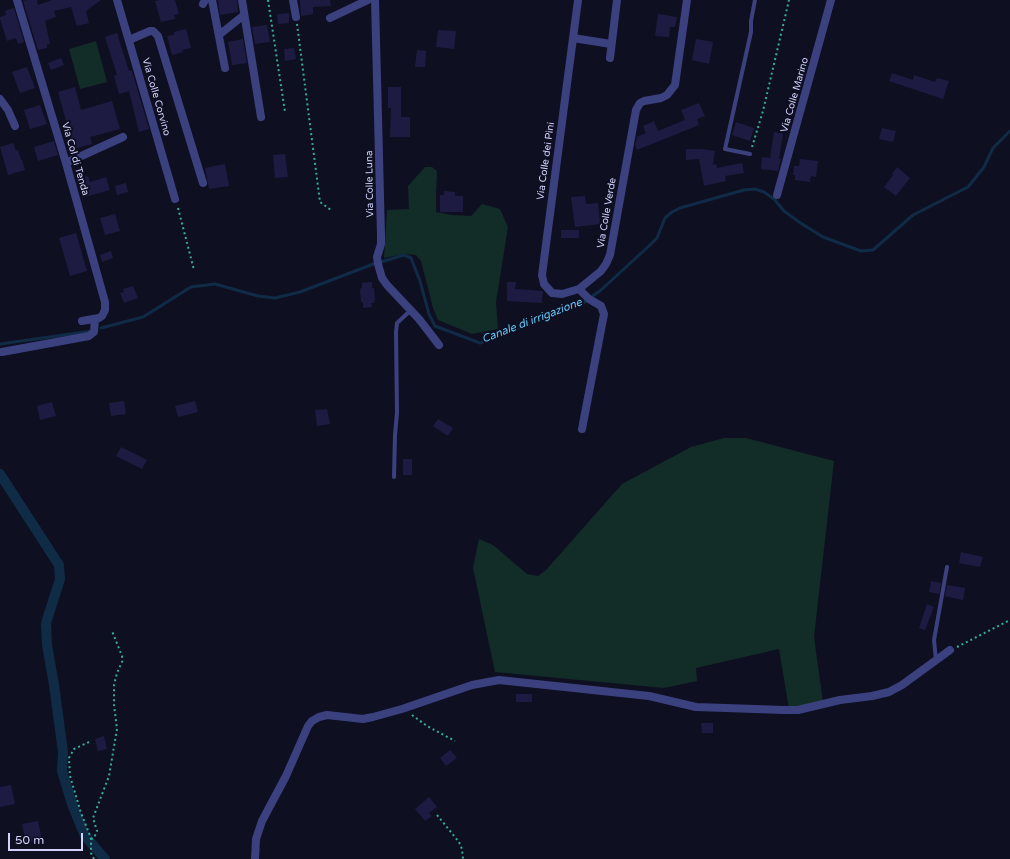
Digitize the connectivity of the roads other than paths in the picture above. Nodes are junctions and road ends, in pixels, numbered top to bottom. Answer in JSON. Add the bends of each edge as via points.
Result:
{"nodes":[{"id":1,"x":17,"y":0,"type":"edge"},
{"id":2,"x":212,"y":0,"type":"edge"},
{"id":3,"x":242,"y":0,"type":"edge"},
{"id":4,"x":293,"y":0,"type":"edge"},
{"id":5,"x":368,"y":0,"type":"edge"},
{"id":6,"x":375,"y":0,"type":"edge"},
{"id":7,"x":578,"y":0,"type":"edge"},
{"id":8,"x":617,"y":0,"type":"edge"},
{"id":9,"x":687,"y":0,"type":"edge"},
{"id":10,"x":755,"y":0,"type":"edge"},
{"id":11,"x":830,"y":0,"type":"edge"},
{"id":12,"x":119,"y":1,"type":"edge"},
{"id":13,"x":244,"y":15,"type":"junction"},
{"id":14,"x":296,"y":17,"type":"road end"},
{"id":15,"x":330,"y":18,"type":"dead end"},
{"id":16,"x":218,"y":35,"type":"junction"},
{"id":17,"x":573,"y":38,"type":"junction"},
{"id":18,"x":129,"y":40,"type":"junction"},
{"id":19,"x":611,"y":44,"type":"junction"},
{"id":20,"x":610,"y":58,"type":"dead end"},
{"id":21,"x":225,"y":68,"type":"dead end"},
{"id":22,"x":0,"y":98,"type":"edge"},
{"id":23,"x":261,"y":117,"type":"dead end"},
{"id":24,"x":15,"y":126,"type":"dead end"},
{"id":25,"x":123,"y":137,"type":"dead end"},
{"id":26,"x":750,"y":154,"type":"road end"},
{"id":27,"x":66,"y":163,"type":"junction"},
{"id":28,"x":203,"y":183,"type":"dead end"},
{"id":29,"x":777,"y":195,"type":"dead end"},
{"id":30,"x":175,"y":199,"type":"road end"},
{"id":31,"x":579,"y":289,"type":"junction"},
{"id":32,"x":411,"y":310,"type":"junction"},
{"id":33,"x":95,"y":319,"type":"junction"},
{"id":34,"x":82,"y":321,"type":"dead end"},
{"id":35,"x":439,"y":345,"type":"dead end"},
{"id":36,"x":2,"y":352,"type":"dead end"},
{"id":37,"x":582,"y":429,"type":"dead end"},
{"id":38,"x":394,"y":477,"type":"dead end"},
{"id":39,"x":947,"y":567,"type":"dead end"},
{"id":40,"x":950,"y":650,"type":"road end"},
{"id":41,"x":936,"y":660,"type":"junction"},
{"id":42,"x":255,"y":859,"type":"edge"}],
"edges":[{"from":1,"to":27,"type":"street","name":"Via Col di Tenda"},
{"from":2,"to":16,"type":"street"},
{"from":3,"to":13,"type":"street"},
{"from":4,"to":14,"type":"street"},
{"from":5,"to":15,"type":"street"},
{"from":6,"to":32,"type":"street","name":"Via Colle Luna","via":[[381,235],[377,262],[385,283]]},
{"from":7,"to":17,"type":"street","name":"Via Colle dei Pini"},
{"from":8,"to":19,"type":"street"},
{"from":9,"to":31,"type":"street","name":"Via Colle Verde","via":[[675,85],[664,97],[644,101],[636,110],[610,255],[604,268]]},
{"from":10,"to":26,"type":"lane","via":[[751,32],[725,149]]},
{"from":11,"to":29,"type":"street","name":"Via Colle Marino"},
{"from":12,"to":18,"type":"street","name":"Via Colle Corvino"},
{"from":13,"to":16,"type":"street"},
{"from":13,"to":23,"type":"street"},
{"from":16,"to":21,"type":"street"},
{"from":17,"to":19,"type":"street"},
{"from":17,"to":31,"type":"street","name":"Via Colle dei Pini","via":[[542,275],[544,284],[552,293],[562,294]]},
{"from":18,"to":28,"type":"street","via":[[150,31],[158,36]]},
{"from":18,"to":30,"type":"street","name":"Via Colle Corvino"},
{"from":19,"to":20,"type":"street"},
{"from":22,"to":24,"type":"street"},
{"from":25,"to":27,"type":"street"},
{"from":27,"to":33,"type":"street","name":"Via Col di Tenda","via":[[106,307],[104,314]]},
{"from":31,"to":37,"type":"street","via":[[602,307],[604,316]]},
{"from":32,"to":35,"type":"street","name":"Via Colle Luna"},
{"from":32,"to":38,"type":"lane","via":[[397,323],[396,332],[397,413]]},
{"from":33,"to":34,"type":"street"},
{"from":33,"to":36,"type":"street","name":"Via Col di Tenda","via":[[94,332],[89,336]]},
{"from":39,"to":41,"type":"lane","via":[[934,640]]},
{"from":40,"to":41,"type":"street"},
{"from":41,"to":42,"type":"street","via":[[889,692],[798,710],[696,707],[649,696],[500,680],[472,685],[368,718],[324,715],[312,721],[306,730],[260,826]]}]}
